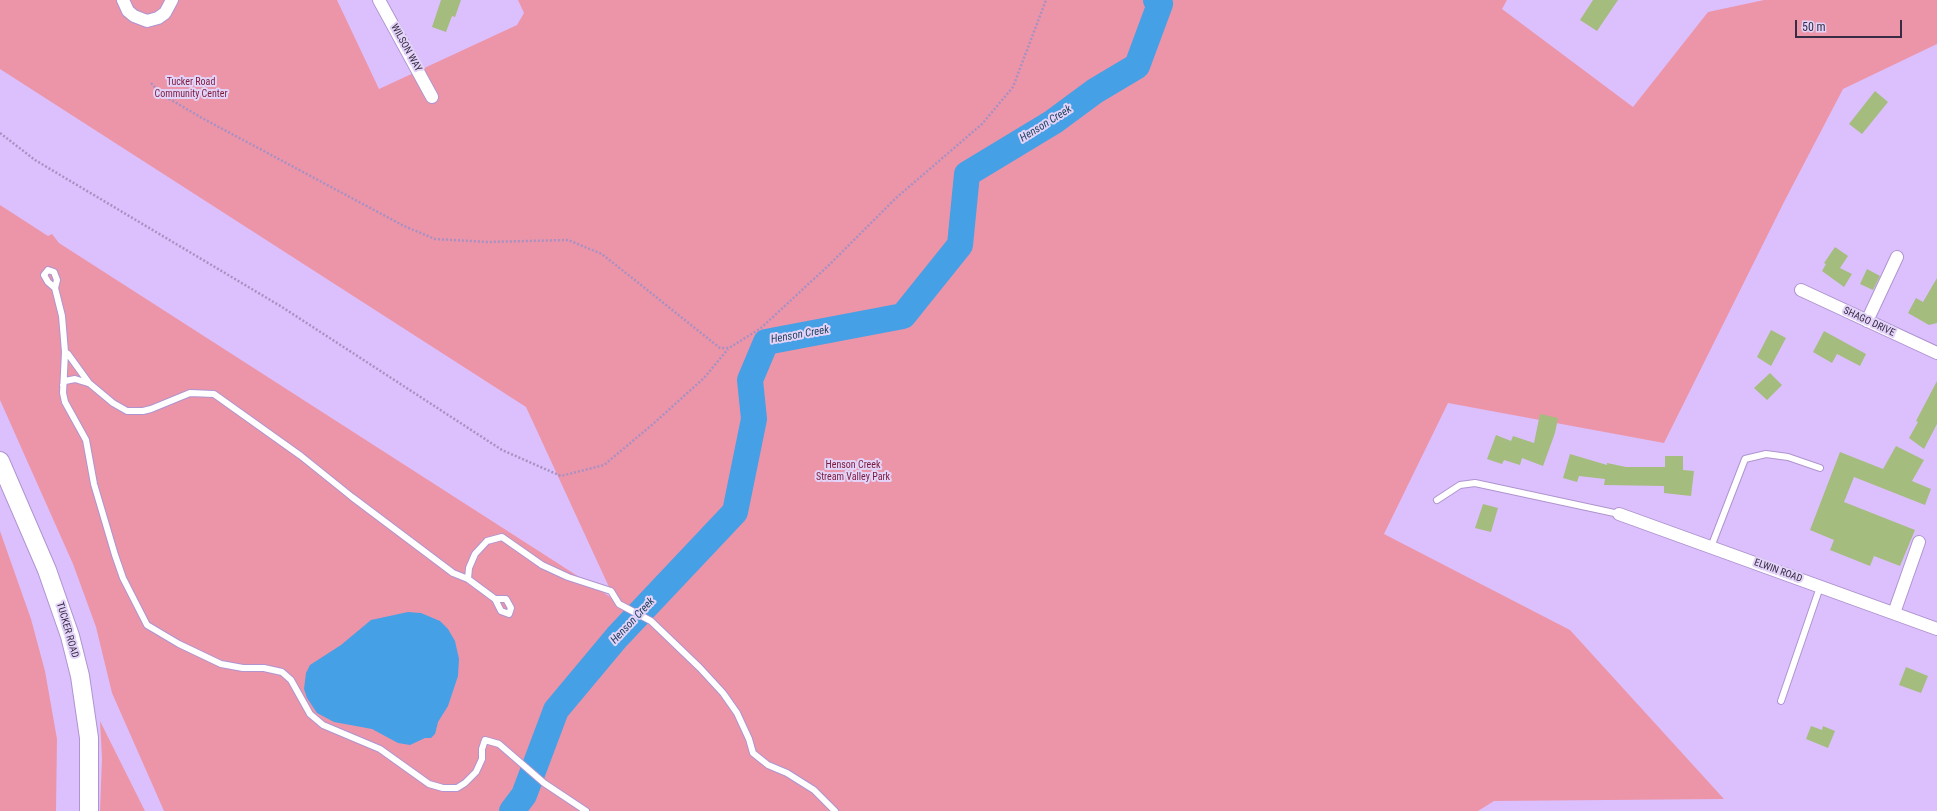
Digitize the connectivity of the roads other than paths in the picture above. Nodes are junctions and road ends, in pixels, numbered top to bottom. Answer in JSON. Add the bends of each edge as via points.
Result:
{"nodes":[{"id":1,"x":123,"y":0,"type":"edge"},
{"id":2,"x":172,"y":0,"type":"edge"},
{"id":3,"x":380,"y":0,"type":"edge"},
{"id":4,"x":432,"y":97,"type":"dead end"},
{"id":5,"x":1897,"y":257,"type":"dead end"},
{"id":6,"x":55,"y":288,"type":"dead end"},
{"id":7,"x":1801,"y":290,"type":"dead end"},
{"id":8,"x":1867,"y":321,"type":"junction"},
{"id":9,"x":64,"y":352,"type":"junction"},
{"id":10,"x":1937,"y":354,"type":"edge"},
{"id":11,"x":89,"y":383,"type":"junction"},
{"id":12,"x":63,"y":385,"type":"junction"},
{"id":13,"x":0,"y":461,"type":"edge"},
{"id":14,"x":1820,"y":468,"type":"dead end"},
{"id":15,"x":1437,"y":500,"type":"dead end"},
{"id":16,"x":1619,"y":514,"type":"joint"},
{"id":17,"x":1919,"y":542,"type":"dead end"},
{"id":18,"x":1711,"y":547,"type":"junction"},
{"id":19,"x":468,"y":579,"type":"junction"},
{"id":20,"x":1820,"y":586,"type":"junction"},
{"id":21,"x":495,"y":599,"type":"dead end"},
{"id":22,"x":1894,"y":613,"type":"junction"},
{"id":23,"x":1937,"y":629,"type":"edge"},
{"id":24,"x":1781,"y":701,"type":"dead end"},
{"id":25,"x":89,"y":811,"type":"edge"},
{"id":26,"x":586,"y":811,"type":"edge"},
{"id":27,"x":835,"y":811,"type":"edge"}],
"edges":[{"from":1,"to":2,"type":"street","via":[[128,11],[147,21],[165,13]]},
{"from":3,"to":4,"type":"street","name":"WILSON WAY"},
{"from":5,"to":8,"type":"street"},
{"from":6,"to":9,"type":"lane","via":[[62,316]]},
{"from":7,"to":8,"type":"street","name":"SHAGO DRIVE"},
{"from":8,"to":10,"type":"street","name":"SHAGO DRIVE"},
{"from":9,"to":11,"type":"lane"},
{"from":9,"to":12,"type":"lane"},
{"from":11,"to":12,"type":"lane","via":[[75,379]]},
{"from":11,"to":19,"type":"lane","via":[[120,408],[135,412],[151,409],[190,393],[214,394],[301,456],[454,573]]},
{"from":12,"to":26,"type":"lane","via":[[65,402],[86,440],[94,484],[123,578],[147,625],[221,664],[282,672],[290,680],[310,714],[323,725],[380,749],[429,784],[443,788],[457,788],[465,784],[476,772],[482,759],[485,740],[499,744],[559,794]]},
{"from":13,"to":25,"type":"street","name":"TUCKER ROAD","via":[[47,570],[70,636],[80,676],[88,738]]},
{"from":14,"to":18,"type":"lane","via":[[1788,457],[1766,454],[1745,459]]},
{"from":15,"to":16,"type":"lane","via":[[1460,485],[1475,483]]},
{"from":16,"to":18,"type":"street","name":"ELWIN ROAD"},
{"from":17,"to":22,"type":"street"},
{"from":18,"to":20,"type":"street","name":"ELWIN ROAD"},
{"from":19,"to":21,"type":"lane"},
{"from":19,"to":27,"type":"lane","via":[[469,568],[475,554],[487,541],[502,537],[542,565],[568,578],[611,591],[619,604],[651,621],[723,693],[737,713],[753,753],[768,765],[798,779],[814,790]]},
{"from":20,"to":22,"type":"street","name":"ELWIN ROAD"},
{"from":20,"to":24,"type":"lane"},
{"from":22,"to":23,"type":"street","name":"ELWIN ROAD"}]}
